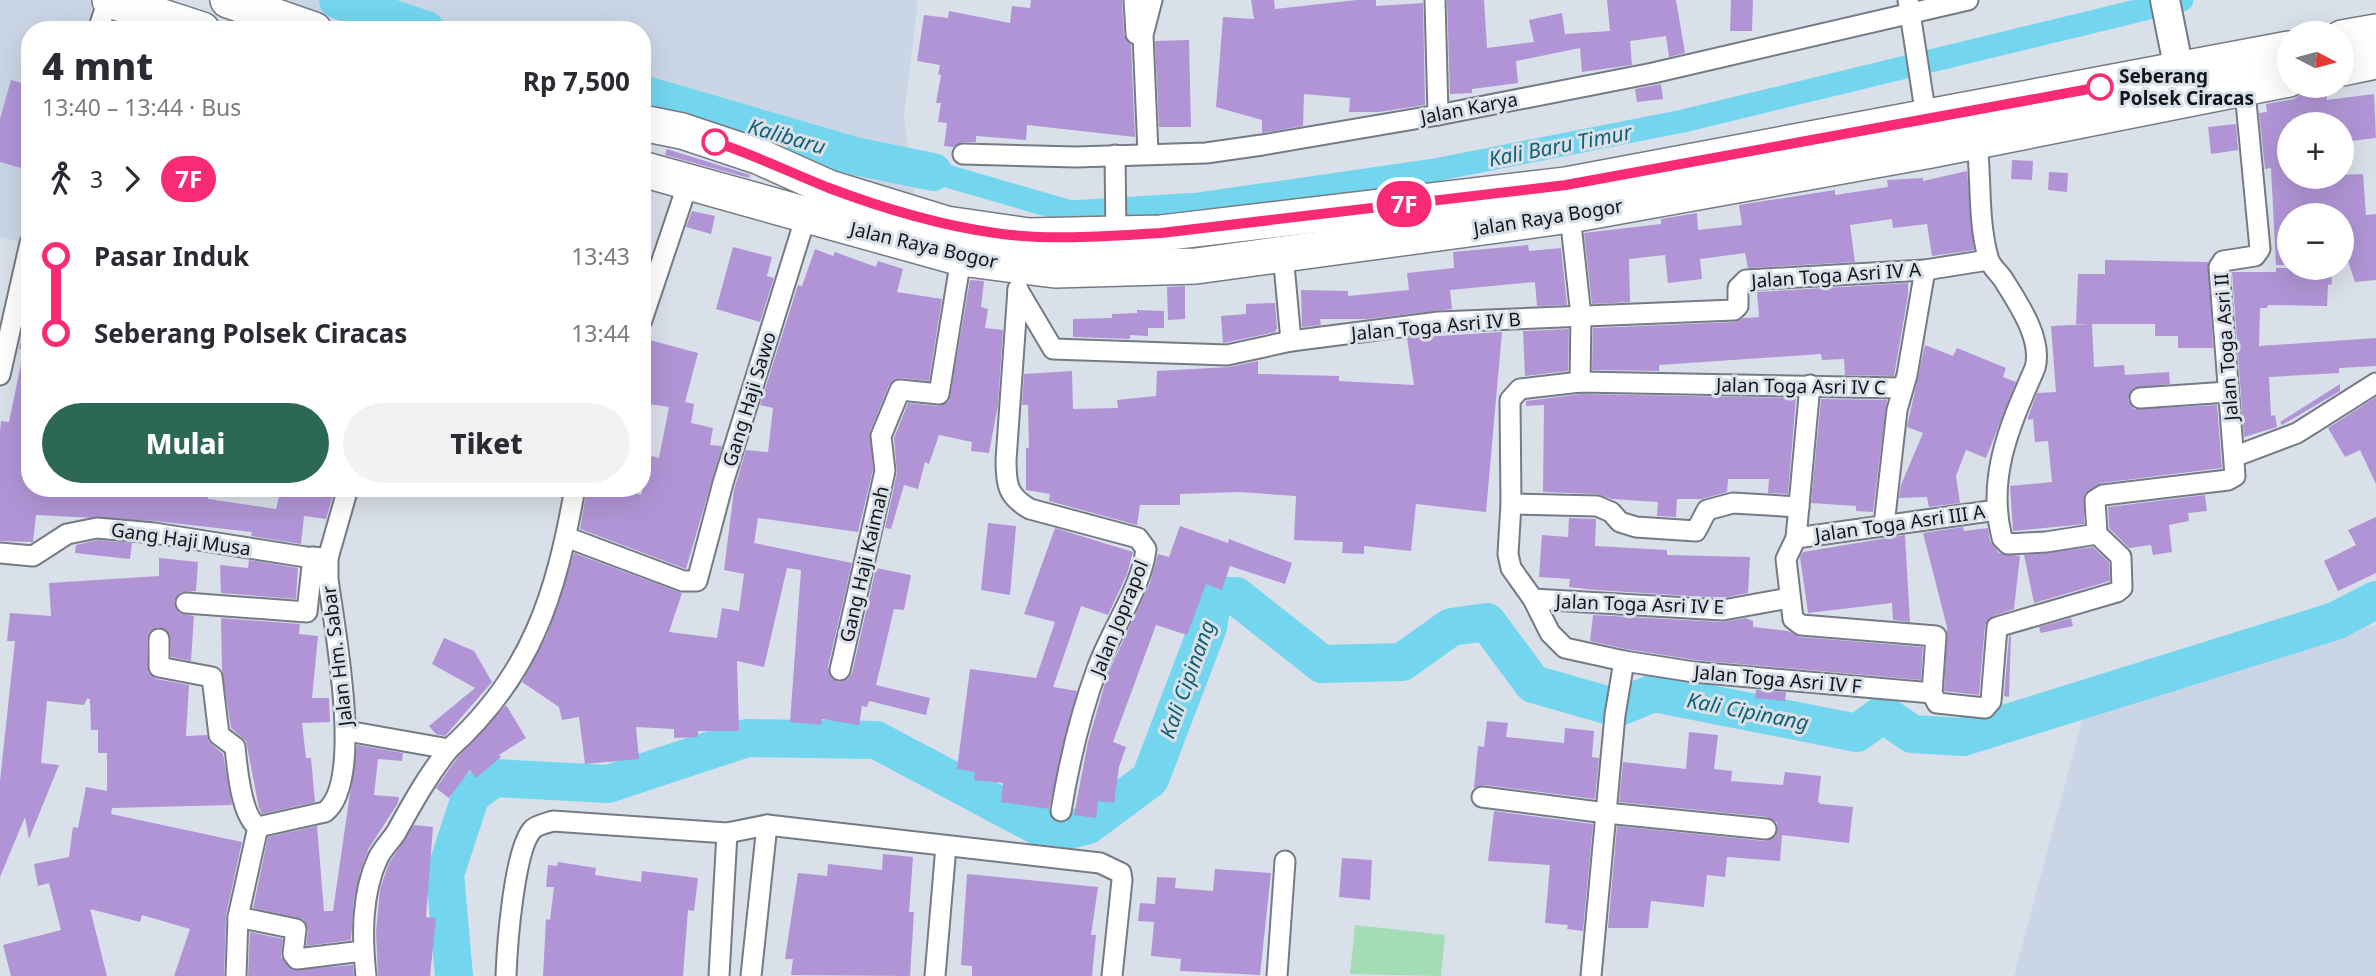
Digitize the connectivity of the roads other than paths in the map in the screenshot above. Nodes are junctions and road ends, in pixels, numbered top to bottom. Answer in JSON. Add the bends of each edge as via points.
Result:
{"nodes":[{"id":1,"x":109,"y":0,"type":"edge"},
{"id":2,"x":228,"y":0,"type":"edge"},
{"id":3,"x":1134,"y":0,"type":"edge"},
{"id":4,"x":1152,"y":0,"type":"edge"},
{"id":5,"x":1435,"y":0,"type":"edge"},
{"id":6,"x":1968,"y":0,"type":"edge"},
{"id":7,"x":2165,"y":0,"type":"edge"},
{"id":8,"x":1909,"y":8,"type":"edge"},
{"id":9,"x":101,"y":21,"type":"edge"},
{"id":10,"x":174,"y":21,"type":"edge"},
{"id":11,"x":288,"y":21,"type":"edge"},
{"id":12,"x":2376,"y":32,"type":"edge"},
{"id":13,"x":2354,"y":36,"type":"edge"},
{"id":14,"x":1144,"y":56,"type":"junction"},
{"id":15,"x":2277,"y":56,"type":"edge"},
{"id":16,"x":2376,"y":61,"type":"edge"},
{"id":17,"x":2354,"y":66,"type":"edge"},
{"id":18,"x":2243,"y":74,"type":"junction"},
{"id":19,"x":2277,"y":78,"type":"edge"},
{"id":20,"x":2182,"y":86,"type":"junction"},
{"id":21,"x":1438,"y":115,"type":"junction"},
{"id":22,"x":1927,"y":121,"type":"junction"},
{"id":23,"x":651,"y":125,"type":"edge"},
{"id":24,"x":1975,"y":125,"type":"junction"},
{"id":25,"x":1149,"y":153,"type":"junction"},
{"id":26,"x":963,"y":154,"type":"dead end"},
{"id":27,"x":1115,"y":155,"type":"junction"},
{"id":28,"x":651,"y":172,"type":"edge"},
{"id":29,"x":688,"y":183,"type":"junction"},
{"id":30,"x":1570,"y":215,"type":"junction"},
{"id":31,"x":806,"y":216,"type":"junction"},
{"id":32,"x":1116,"y":230,"type":"junction"},
{"id":33,"x":1283,"y":254,"type":"junction"},
{"id":34,"x":961,"y":258,"type":"junction"},
{"id":35,"x":1988,"y":260,"type":"junction"},
{"id":36,"x":1925,"y":270,"type":"junction"},
{"id":37,"x":1018,"y":279,"type":"junction"},
{"id":38,"x":651,"y":293,"type":"edge"},
{"id":39,"x":21,"y":302,"type":"edge"},
{"id":40,"x":1581,"y":316,"type":"junction"},
{"id":41,"x":1291,"y":341,"type":"junction"},
{"id":42,"x":0,"y":375,"type":"edge"},
{"id":43,"x":1580,"y":382,"type":"junction"},
{"id":44,"x":2376,"y":383,"type":"edge"},
{"id":45,"x":1810,"y":385,"type":"junction"},
{"id":46,"x":1902,"y":388,"type":"junction"},
{"id":47,"x":2228,"y":392,"type":"junction"},
{"id":48,"x":2140,"y":398,"type":"dead end"},
{"id":49,"x":2236,"y":456,"type":"junction"},
{"id":50,"x":344,"y":497,"type":"edge"},
{"id":51,"x":573,"y":497,"type":"edge"},
{"id":52,"x":1511,"y":504,"type":"junction"},
{"id":53,"x":1799,"y":507,"type":"junction"},
{"id":54,"x":1997,"y":510,"type":"junction"},
{"id":55,"x":1884,"y":525,"type":"junction"},
{"id":56,"x":2097,"y":534,"type":"junction"},
{"id":57,"x":566,"y":537,"type":"junction"},
{"id":58,"x":1796,"y":538,"type":"junction"},
{"id":59,"x":0,"y":553,"type":"edge"},
{"id":60,"x":320,"y":557,"type":"junction"},
{"id":61,"x":1789,"y":598,"type":"junction"},
{"id":62,"x":1533,"y":599,"type":"junction"},
{"id":63,"x":186,"y":603,"type":"dead end"},
{"id":64,"x":159,"y":639,"type":"dead end"},
{"id":65,"x":1624,"y":661,"type":"junction"},
{"id":66,"x":840,"y":670,"type":"dead end"},
{"id":67,"x":1932,"y":693,"type":"junction"},
{"id":68,"x":347,"y":731,"type":"junction"},
{"id":69,"x":449,"y":749,"type":"junction"},
{"id":70,"x":1482,"y":797,"type":"dead end"},
{"id":71,"x":1061,"y":811,"type":"dead end"},
{"id":72,"x":1606,"y":813,"type":"junction"},
{"id":73,"x":766,"y":825,"type":"junction"},
{"id":74,"x":258,"y":828,"type":"junction"},
{"id":75,"x":1766,"y":829,"type":"dead end"},
{"id":76,"x":727,"y":833,"type":"junction"},
{"id":77,"x":946,"y":846,"type":"junction"},
{"id":78,"x":1285,"y":861,"type":"dead end"},
{"id":79,"x":238,"y":917,"type":"junction"},
{"id":80,"x":363,"y":951,"type":"junction"},
{"id":81,"x":236,"y":976,"type":"edge"},
{"id":82,"x":366,"y":976,"type":"edge"},
{"id":83,"x":506,"y":976,"type":"edge"},
{"id":84,"x":719,"y":976,"type":"edge"},
{"id":85,"x":751,"y":976,"type":"edge"},
{"id":86,"x":935,"y":976,"type":"edge"},
{"id":87,"x":1112,"y":976,"type":"edge"},
{"id":88,"x":1277,"y":976,"type":"edge"},
{"id":89,"x":1591,"y":976,"type":"edge"}],
"edges":[{"from":1,"to":9,"type":"street"},
{"from":1,"to":10,"type":"highway"},
{"from":2,"to":11,"type":"highway"},
{"from":3,"to":14,"type":"street","via":[[1137,50]]},
{"from":4,"to":14,"type":"street","via":[[1144,27]]},
{"from":5,"to":21,"type":"street"},
{"from":6,"to":8,"type":"street","name":"Jalan Karya"},
{"from":7,"to":20,"type":"street"},
{"from":8,"to":21,"type":"street","name":"Jalan Karya","via":[[1653,74]]},
{"from":8,"to":22,"type":"street"},
{"from":12,"to":13,"type":"highway"},
{"from":14,"to":25,"type":"street"},
{"from":15,"to":18,"type":"highway","name":"Jalan Raya Bogor"},
{"from":16,"to":17,"type":"highway"},
{"from":18,"to":19,"type":"highway","name":"Jalan Raya Bogor"},
{"from":18,"to":20,"type":"highway","name":"Jalan Raya Bogor"},
{"from":18,"to":47,"type":"street","name":"Jalan Toga Asri II","via":[[2260,245],[2255,256],[2220,264]]},
{"from":20,"to":24,"type":"highway","name":"Jalan Raya Bogor"},
{"from":21,"to":25,"type":"street","name":"Jalan Karya","via":[[1206,153]]},
{"from":22,"to":24,"type":"highway","name":"Jalan Raya Bogor"},
{"from":22,"to":30,"type":"highway","name":"Jalan Raya Bogor"},
{"from":22,"to":32,"type":"highway","name":"Jalan Raya Bogor","via":[[1566,185],[1161,233]]},
{"from":23,"to":32,"type":"highway","name":"Jalan Raya Bogor","via":[[760,157],[829,188],[946,224],[1029,236]]},
{"from":24,"to":35,"type":"street"},
{"from":25,"to":27,"type":"street","name":"Jalan Karya"},
{"from":26,"to":27,"type":"street","name":"Jalan Karya"},
{"from":27,"to":32,"type":"street"},
{"from":28,"to":29,"type":"highway","name":"Jalan Raya Bogor"},
{"from":29,"to":31,"type":"highway","name":"Jalan Raya Bogor"},
{"from":29,"to":38,"type":"street"},
{"from":30,"to":33,"type":"highway","name":"Jalan Raya Bogor"},
{"from":30,"to":40,"type":"street"},
{"from":31,"to":34,"type":"highway","name":"Jalan Raya Bogor"},
{"from":31,"to":57,"type":"street","name":"Gang Haji Sawo","via":[[696,582]]},
{"from":33,"to":37,"type":"highway","name":"Jalan Raya Bogor","via":[[1154,269],[1055,270]]},
{"from":33,"to":41,"type":"street"},
{"from":34,"to":37,"type":"highway","name":"Jalan Raya Bogor"},
{"from":34,"to":66,"type":"street","name":"Gang Haji Kaimah","via":[[939,394],[900,390],[881,436],[885,471]]},
{"from":35,"to":36,"type":"street","name":"Jalan Toga Asri IV A"},
{"from":35,"to":54,"type":"street","via":[[2029,325],[2037,362],[2003,448]]},
{"from":36,"to":40,"type":"street","name":"Jalan Toga Asri IV A","via":[[1746,280],[1738,288],[1734,310]]},
{"from":36,"to":46,"type":"street","name":"Jalan Toga Asri IV C"},
{"from":37,"to":41,"type":"street","name":"Jalan Toga Asri IV B","via":[[1055,349],[1227,355]]},
{"from":37,"to":71,"type":"street","name":"Jalan Joprapol","via":[[1007,488],[1030,509],[1138,538],[1146,549],[1097,668],[1070,759]]},
{"from":39,"to":42,"type":"street"},
{"from":40,"to":41,"type":"street","name":"Jalan Toga Asri IV B","via":[[1439,322]]},
{"from":40,"to":43,"type":"street"},
{"from":43,"to":45,"type":"street","name":"Jalan Toga Asri IV C"},
{"from":43,"to":52,"type":"street","name":"Jalan Toga Asri IV C","via":[[1520,389],[1510,400]]},
{"from":44,"to":49,"type":"street","via":[[2297,433]]},
{"from":45,"to":46,"type":"street","name":"Jalan Toga Asri IV C"},
{"from":45,"to":53,"type":"street"},
{"from":46,"to":55,"type":"street"},
{"from":47,"to":48,"type":"street"},
{"from":47,"to":49,"type":"street","name":"Jalan Toga Asri II"},
{"from":49,"to":56,"type":"street","via":[[2237,471],[2228,480],[2098,497],[2093,505]]},
{"from":50,"to":60,"type":"street","name":"Jalan Hm. Sabar"},
{"from":51,"to":57,"type":"street"},
{"from":52,"to":53,"type":"street","via":[[1597,506],[1636,527],[1696,531],[1707,510],[1732,503]]},
{"from":52,"to":62,"type":"street","name":"Jalan Toga Asri IV F","via":[[1508,560]]},
{"from":53,"to":58,"type":"street"},
{"from":54,"to":55,"type":"street","name":"Jalan Toga Asri III A"},
{"from":54,"to":56,"type":"street","via":[[2002,538],[2008,544]]},
{"from":55,"to":58,"type":"street","name":"Jalan Toga Asri III A"},
{"from":56,"to":67,"type":"street","via":[[2121,557],[2124,581],[2120,590],[1997,627],[1991,701],[1985,708],[1940,705]]},
{"from":57,"to":69,"type":"street","via":[[542,620],[519,666],[482,720]]},
{"from":58,"to":61,"type":"street","name":"Jalan Toga Asri III A","via":[[1786,559]]},
{"from":59,"to":60,"type":"street","name":"Gang Haji Musa","via":[[33,556],[67,534],[97,528]]},
{"from":60,"to":63,"type":"street","via":[[307,612]]},
{"from":60,"to":68,"type":"street","name":"Jalan Hm. Sabar","via":[[328,579]]},
{"from":61,"to":62,"type":"street","name":"Jalan Toga Asri IV E","via":[[1723,610]]},
{"from":61,"to":67,"type":"street","name":"Jalan Toga Asri III A","via":[[1793,619],[1801,625],[1936,636]]},
{"from":62,"to":65,"type":"street","name":"Jalan Toga Asri IV F","via":[[1550,633],[1565,648]]},
{"from":64,"to":74,"type":"street","via":[[159,667],[212,677],[219,734],[235,747],[247,810]]},
{"from":65,"to":67,"type":"street","name":"Jalan Toga Asri IV F","via":[[1694,672]]},
{"from":65,"to":72,"type":"street"},
{"from":68,"to":69,"type":"street"},
{"from":68,"to":74,"type":"street","name":"Jalan Hm. Sabar","via":[[341,790],[331,807]]},
{"from":69,"to":80,"type":"street","via":[[377,860],[366,904]]},
{"from":70,"to":72,"type":"street"},
{"from":72,"to":75,"type":"street"},
{"from":72,"to":89,"type":"street"},
{"from":73,"to":76,"type":"street"},
{"from":73,"to":77,"type":"street"},
{"from":73,"to":85,"type":"street"},
{"from":74,"to":79,"type":"street"},
{"from":76,"to":83,"type":"street","via":[[553,821],[534,828],[524,843]]},
{"from":76,"to":84,"type":"street"},
{"from":77,"to":86,"type":"street"},
{"from":77,"to":87,"type":"street","via":[[1100,863],[1121,873]]},
{"from":78,"to":88,"type":"street"},
{"from":79,"to":80,"type":"street","via":[[296,929],[293,954],[297,959]]},
{"from":79,"to":81,"type":"street"},
{"from":80,"to":82,"type":"street"}]}
